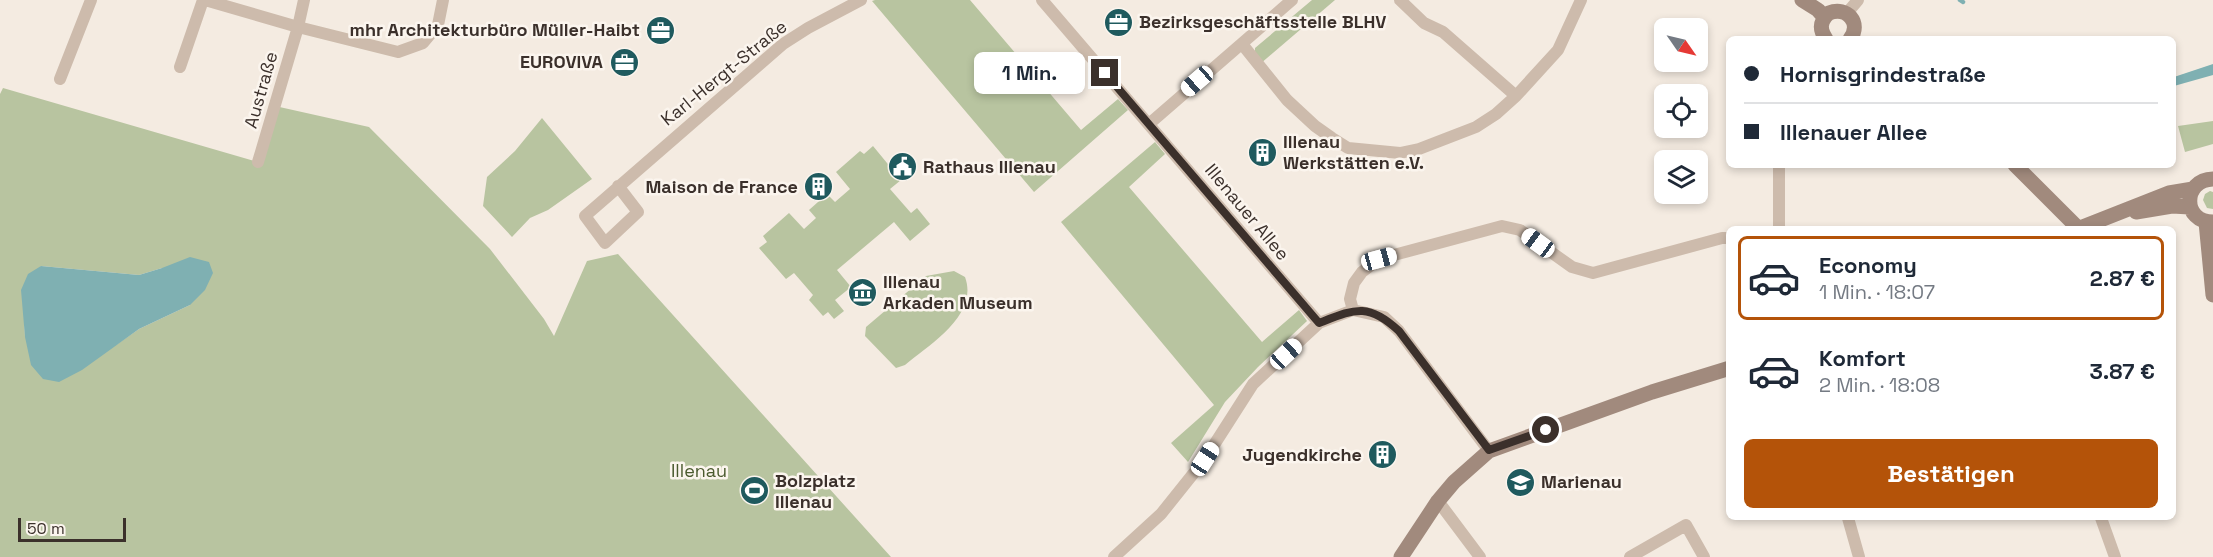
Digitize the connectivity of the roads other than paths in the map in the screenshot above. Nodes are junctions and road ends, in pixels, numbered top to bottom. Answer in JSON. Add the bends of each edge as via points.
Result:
{"nodes":[{"id":1,"x":91,"y":0,"type":"edge"},
{"id":2,"x":204,"y":0,"type":"edge"},
{"id":3,"x":304,"y":0,"type":"edge"},
{"id":4,"x":443,"y":0,"type":"edge"},
{"id":5,"x":861,"y":0,"type":"edge"},
{"id":6,"x":1042,"y":0,"type":"edge"},
{"id":7,"x":1292,"y":0,"type":"edge"},
{"id":8,"x":1400,"y":0,"type":"edge"},
{"id":9,"x":1581,"y":0,"type":"edge"},
{"id":10,"x":1802,"y":0,"type":"edge"},
{"id":11,"x":1858,"y":0,"type":"edge"},
{"id":12,"x":1847,"y":13,"type":"junction"},
{"id":13,"x":1824,"y":17,"type":"junction"},
{"id":14,"x":298,"y":27,"type":"junction"},
{"id":15,"x":1825,"y":36,"type":"edge"},
{"id":16,"x":1855,"y":36,"type":"edge"},
{"id":17,"x":1242,"y":44,"type":"junction"},
{"id":18,"x":180,"y":68,"type":"dead end"},
{"id":19,"x":60,"y":80,"type":"dead end"},
{"id":20,"x":1516,"y":96,"type":"junction"},
{"id":21,"x":1149,"y":124,"type":"junction"},
{"id":22,"x":258,"y":162,"type":"dead end"},
{"id":23,"x":1779,"y":168,"type":"edge"},
{"id":24,"x":2018,"y":168,"type":"edge"},
{"id":25,"x":2213,"y":178,"type":"edge"},
{"id":26,"x":618,"y":186,"type":"junction"},
{"id":27,"x":2193,"y":189,"type":"junction"},
{"id":28,"x":2190,"y":207,"type":"junction"},
{"id":29,"x":2121,"y":212,"type":"junction"},
{"id":30,"x":2209,"y":222,"type":"edge"},
{"id":31,"x":1779,"y":226,"type":"edge"},
{"id":32,"x":2073,"y":226,"type":"edge"},
{"id":33,"x":2084,"y":226,"type":"edge"},
{"id":34,"x":1726,"y":238,"type":"edge"},
{"id":35,"x":2213,"y":295,"type":"edge"},
{"id":36,"x":1353,"y":310,"type":"junction"},
{"id":37,"x":1319,"y":323,"type":"junction"},
{"id":38,"x":1726,"y":369,"type":"edge"},
{"id":39,"x":1489,"y":450,"type":"junction"},
{"id":40,"x":1438,"y":501,"type":"junction"},
{"id":41,"x":1849,"y":520,"type":"edge"},
{"id":42,"x":2102,"y":520,"type":"edge"},
{"id":43,"x":1114,"y":557,"type":"edge"},
{"id":44,"x":1401,"y":557,"type":"edge"},
{"id":45,"x":1480,"y":557,"type":"edge"},
{"id":46,"x":1630,"y":557,"type":"edge"},
{"id":47,"x":1704,"y":557,"type":"edge"},
{"id":48,"x":1859,"y":557,"type":"edge"},
{"id":49,"x":2115,"y":557,"type":"edge"}],
"edges":[{"from":1,"to":19,"type":"street"},
{"from":2,"to":14,"type":"street"},
{"from":2,"to":18,"type":"street"},
{"from":3,"to":14,"type":"street","name":"Austraße"},
{"from":4,"to":14,"type":"street","via":[[438,25],[423,43],[398,52]]},
{"from":5,"to":26,"type":"street","name":"Karl-Hergt-Straße","via":[[783,44]]},
{"from":6,"to":21,"type":"street","name":"Illenauer Allee"},
{"from":7,"to":17,"type":"street"},
{"from":8,"to":20,"type":"street"},
{"from":9,"to":20,"type":"street","via":[[1558,50]]},
{"from":10,"to":13,"type":"main road"},
{"from":11,"to":12,"type":"street"},
{"from":12,"to":13,"type":"main road","via":[[1835,11]]},
{"from":12,"to":16,"type":"main road","via":[[1854,22]]},
{"from":13,"to":15,"type":"main road","via":[[1821,27]]},
{"from":14,"to":22,"type":"street","name":"Austraße"},
{"from":17,"to":20,"type":"street","via":[[1287,100],[1315,126],[1348,148],[1400,153],[1419,149],[1476,127]]},
{"from":17,"to":21,"type":"street"},
{"from":21,"to":37,"type":"street","name":"Illenauer Allee"},
{"from":23,"to":31,"type":"street"},
{"from":24,"to":32,"type":"main road"},
{"from":25,"to":27,"type":"main road","via":[[2199,182]]},
{"from":26,"to":26,"type":"street","name":"Karl-Hergt-Straße","via":[[585,216],[605,243],[638,212]]},
{"from":27,"to":28,"type":"main road"},
{"from":27,"to":29,"type":"main road","via":[[2169,193]]},
{"from":28,"to":29,"type":"main road"},
{"from":28,"to":30,"type":"main road","via":[[2198,218]]},
{"from":29,"to":33,"type":"main road"},
{"from":30,"to":35,"type":"main road"},
{"from":34,"to":36,"type":"street","via":[[1593,273],[1572,267],[1520,230],[1502,226],[1379,259],[1354,283],[1350,299]]},
{"from":36,"to":37,"type":"street"},
{"from":36,"to":39,"type":"street","via":[[1384,317],[1399,331]]},
{"from":37,"to":43,"type":"street","via":[[1253,384],[1205,459],[1161,514]]},
{"from":38,"to":39,"type":"main road"},
{"from":39,"to":40,"type":"main road"},
{"from":40,"to":44,"type":"main road"},
{"from":40,"to":45,"type":"street"},
{"from":41,"to":48,"type":"street"},
{"from":42,"to":49,"type":"street"},
{"from":46,"to":47,"type":"street","via":[[1686,525]]}]}
